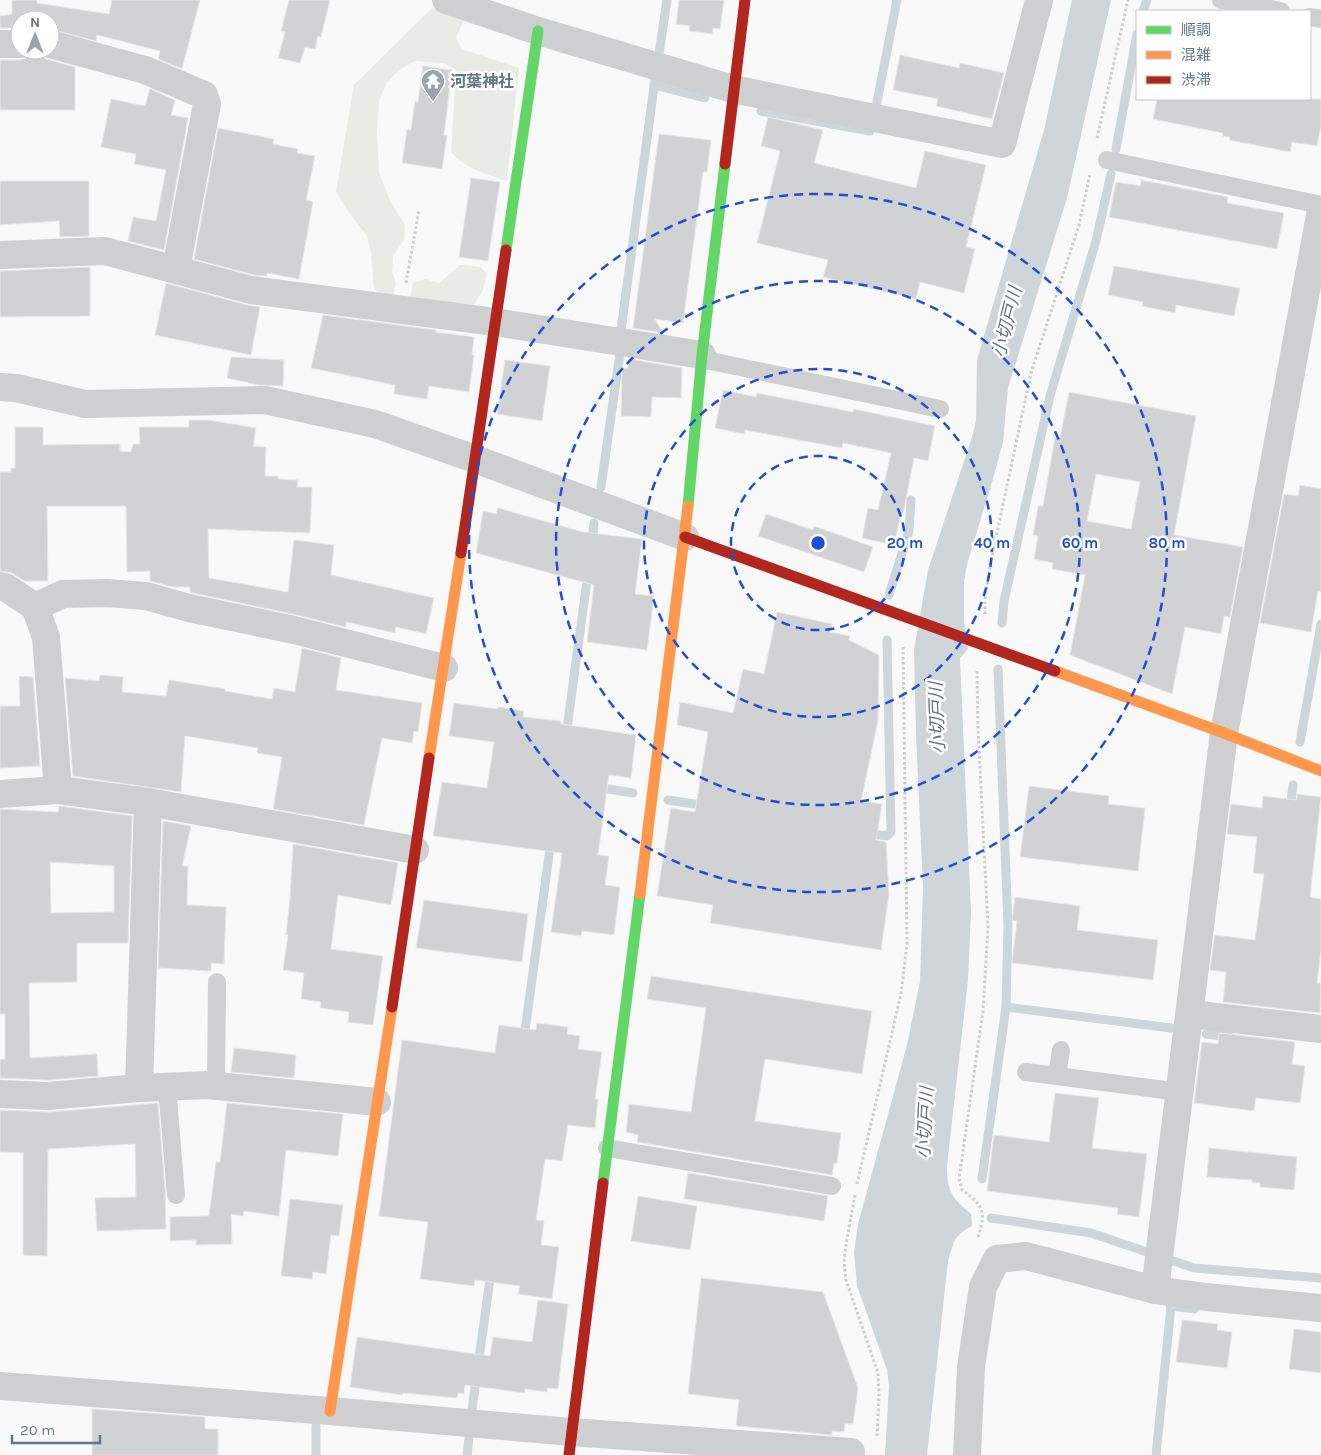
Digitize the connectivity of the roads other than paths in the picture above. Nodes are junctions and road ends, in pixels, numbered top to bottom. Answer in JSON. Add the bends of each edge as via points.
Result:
{"nodes":[{"id":1,"x":745,"y":0,"type":"edge"},
{"id":2,"x":1039,"y":0,"type":"edge"},
{"id":3,"x":1221,"y":0,"type":"edge"},
{"id":4,"x":450,"y":1,"type":"edge"},
{"id":5,"x":1276,"y":10,"type":"edge"},
{"id":6,"x":538,"y":31,"type":"junction"},
{"id":7,"x":60,"y":47,"type":"edge"},
{"id":8,"x":733,"y":89,"type":"junction"},
{"id":9,"x":1107,"y":160,"type":"dead end"},
{"id":10,"x":1321,"y":205,"type":"edge"},
{"id":11,"x":1321,"y":210,"type":"edge"},
{"id":12,"x":0,"y":255,"type":"edge"},
{"id":13,"x":176,"y":270,"type":"junction"},
{"id":14,"x":1312,"y":313,"type":"edge"},
{"id":15,"x":494,"y":322,"type":"junction"},
{"id":16,"x":702,"y":357,"type":"junction"},
{"id":17,"x":0,"y":387,"type":"edge"},
{"id":18,"x":940,"y":409,"type":"dead end"},
{"id":19,"x":476,"y":459,"type":"junction"},
{"id":20,"x":685,"y":538,"type":"junction"},
{"id":21,"x":0,"y":586,"type":"edge"},
{"id":22,"x":35,"y":607,"type":"junction"},
{"id":23,"x":444,"y":668,"type":"junction"},
{"id":24,"x":1224,"y":733,"type":"junction"},
{"id":25,"x":1321,"y":771,"type":"edge"},
{"id":26,"x":58,"y":790,"type":"junction"},
{"id":27,"x":0,"y":794,"type":"edge"},
{"id":28,"x":148,"y":802,"type":"junction"},
{"id":29,"x":416,"y":850,"type":"junction"},
{"id":30,"x":217,"y":982,"type":"dead end"},
{"id":31,"x":1190,"y":1014,"type":"junction"},
{"id":32,"x":1321,"y":1029,"type":"edge"},
{"id":33,"x":1321,"y":1034,"type":"edge"},
{"id":34,"x":1061,"y":1050,"type":"dead end"},
{"id":35,"x":1026,"y":1072,"type":"dead end"},
{"id":36,"x":1057,"y":1076,"type":"junction"},
{"id":37,"x":167,"y":1086,"type":"junction"},
{"id":38,"x":216,"y":1086,"type":"junction"},
{"id":39,"x":139,"y":1088,"type":"junction"},
{"id":40,"x":1180,"y":1092,"type":"junction"},
{"id":41,"x":0,"y":1094,"type":"edge"},
{"id":42,"x":377,"y":1102,"type":"junction"},
{"id":43,"x":607,"y":1148,"type":"junction"},
{"id":44,"x":832,"y":1186,"type":"dead end"},
{"id":45,"x":176,"y":1195,"type":"dead end"},
{"id":46,"x":1157,"y":1269,"type":"junction"},
{"id":47,"x":1321,"y":1308,"type":"edge"},
{"id":48,"x":0,"y":1386,"type":"edge"},
{"id":49,"x":330,"y":1411,"type":"junction"},
{"id":50,"x":570,"y":1444,"type":"edge"},
{"id":51,"x":864,"y":1448,"type":"road end"},
{"id":52,"x":967,"y":1455,"type":"edge"}],
"edges":[{"from":1,"to":8,"type":"street"},
{"from":2,"to":8,"type":"street","via":[[1002,144]]},
{"from":3,"to":5,"type":"lane"},
{"from":4,"to":6,"type":"street"},
{"from":6,"to":8,"type":"street"},
{"from":6,"to":15,"type":"street"},
{"from":7,"to":13,"type":"street","via":[[145,70],[204,95],[207,104]]},
{"from":8,"to":16,"type":"street"},
{"from":9,"to":10,"type":"lane"},
{"from":11,"to":14,"type":"street"},
{"from":12,"to":13,"type":"street","via":[[105,251]]},
{"from":13,"to":15,"type":"street","via":[[251,290]]},
{"from":14,"to":24,"type":"street"},
{"from":15,"to":16,"type":"street"},
{"from":15,"to":19,"type":"street"},
{"from":16,"to":18,"type":"lane"},
{"from":16,"to":20,"type":"street"},
{"from":17,"to":19,"type":"street","via":[[85,404],[265,400],[375,424]]},
{"from":19,"to":20,"type":"street"},
{"from":19,"to":23,"type":"street"},
{"from":20,"to":24,"type":"street"},
{"from":20,"to":43,"type":"street"},
{"from":21,"to":22,"type":"street"},
{"from":22,"to":23,"type":"street","via":[[63,594],[146,596]]},
{"from":22,"to":26,"type":"street","via":[[46,637]]},
{"from":23,"to":29,"type":"street"},
{"from":24,"to":25,"type":"street"},
{"from":24,"to":31,"type":"street"},
{"from":26,"to":27,"type":"street"},
{"from":26,"to":28,"type":"street"},
{"from":28,"to":29,"type":"street"},
{"from":28,"to":39,"type":"street"},
{"from":29,"to":42,"type":"street"},
{"from":30,"to":38,"type":"lane"},
{"from":31,"to":32,"type":"street"},
{"from":31,"to":40,"type":"street"},
{"from":32,"to":33,"type":"lane"},
{"from":34,"to":36,"type":"lane"},
{"from":35,"to":36,"type":"lane"},
{"from":36,"to":40,"type":"lane"},
{"from":37,"to":38,"type":"street"},
{"from":37,"to":39,"type":"street"},
{"from":37,"to":45,"type":"lane"},
{"from":38,"to":42,"type":"street"},
{"from":39,"to":41,"type":"street","via":[[48,1096]]},
{"from":40,"to":46,"type":"street"},
{"from":42,"to":49,"type":"street"},
{"from":43,"to":44,"type":"lane"},
{"from":43,"to":50,"type":"street"},
{"from":46,"to":47,"type":"street","via":[[1206,1297]]},
{"from":46,"to":52,"type":"street","via":[[1026,1256],[997,1259],[983,1287],[971,1367]]},
{"from":48,"to":49,"type":"street"},
{"from":49,"to":50,"type":"street"},
{"from":50,"to":51,"type":"street"}]}
